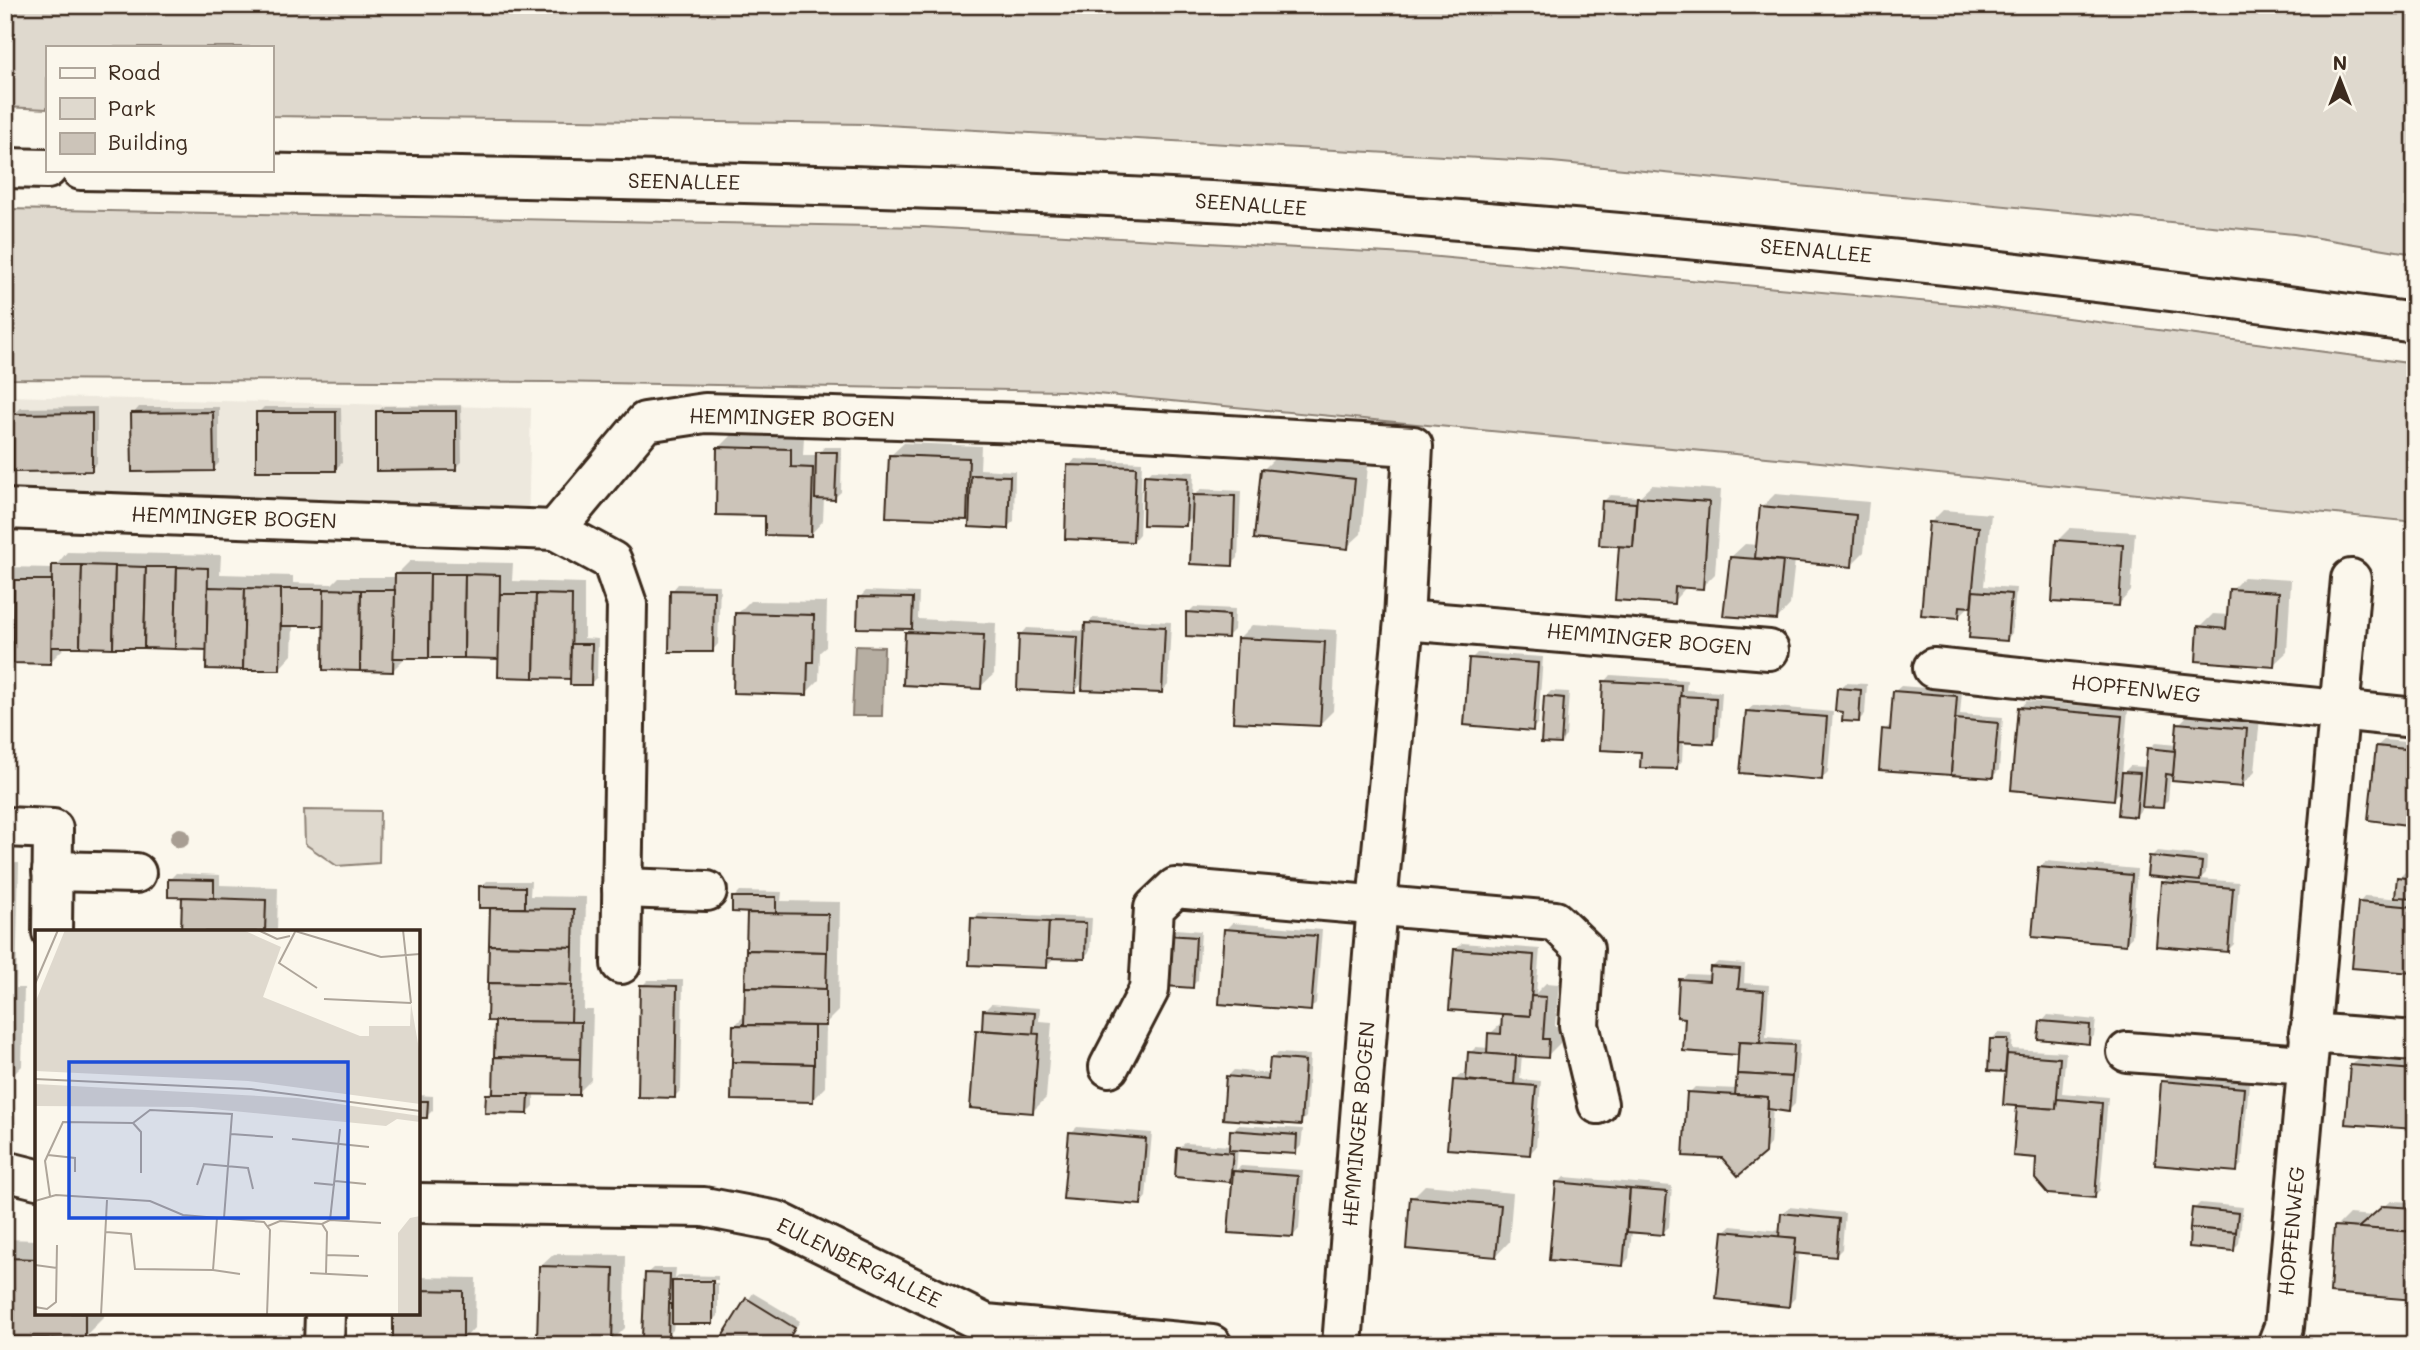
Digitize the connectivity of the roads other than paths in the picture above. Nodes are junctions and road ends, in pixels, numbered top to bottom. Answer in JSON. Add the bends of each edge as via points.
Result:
{"nodes":[{"id":1,"x":5,"y":168,"type":"edge"},
{"id":2,"x":46,"y":169,"type":"edge"},
{"id":3,"x":186,"y":172,"type":"edge"},
{"id":4,"x":2415,"y":323,"type":"edge"},
{"id":5,"x":5,"y":509,"type":"edge"},
{"id":6,"x":555,"y":530,"type":"junction"},
{"id":7,"x":2351,"y":579,"type":"dead end"},
{"id":8,"x":1404,"y":621,"type":"junction"},
{"id":9,"x":1769,"y":650,"type":"dead end"},
{"id":10,"x":1933,"y":668,"type":"dead end"},
{"id":11,"x":2338,"y":710,"type":"junction"},
{"id":12,"x":2415,"y":718,"type":"edge"},
{"id":13,"x":5,"y":827,"type":"edge"},
{"id":14,"x":52,"y":871,"type":"junction"},
{"id":15,"x":136,"y":873,"type":"dead end"},
{"id":16,"x":622,"y":888,"type":"junction"},
{"id":17,"x":707,"y":891,"type":"dead end"},
{"id":18,"x":1377,"y":904,"type":"junction"},
{"id":19,"x":52,"y":930,"type":"edge"},
{"id":20,"x":621,"y":964,"type":"dead end"},
{"id":21,"x":2415,"y":1041,"type":"edge"},
{"id":22,"x":2308,"y":1049,"type":"junction"},
{"id":23,"x":2127,"y":1052,"type":"dead end"},
{"id":24,"x":1110,"y":1067,"type":"dead end"},
{"id":25,"x":1598,"y":1104,"type":"dead end"},
{"id":26,"x":5,"y":1171,"type":"edge"},
{"id":27,"x":35,"y":1178,"type":"edge"},
{"id":28,"x":420,"y":1203,"type":"edge"},
{"id":29,"x":325,"y":1315,"type":"edge"},
{"id":30,"x":324,"y":1345,"type":"edge"},
{"id":31,"x":1212,"y":1345,"type":"edge"},
{"id":32,"x":1342,"y":1345,"type":"edge"},
{"id":33,"x":2277,"y":1345,"type":"edge"}],
"edges":[{"from":1,"to":2,"type":"street"},
{"from":3,"to":4,"type":"street","name":"SEENALLEE","via":[[870,185],[1215,202],[1584,229],[1874,257],[2183,291]]},
{"from":5,"to":6,"type":"street","name":"HEMMINGER BOGEN"},
{"from":6,"to":8,"type":"street","name":"HEMMINGER BOGEN","via":[[645,422],[705,413],[1024,423],[1413,446]]},
{"from":6,"to":16,"type":"street","via":[[612,561],[627,604]]},
{"from":7,"to":11,"type":"street","name":"HOPFENWEG"},
{"from":8,"to":9,"type":"street","name":"HEMMINGER BOGEN"},
{"from":8,"to":18,"type":"street","name":"HEMMINGER BOGEN"},
{"from":10,"to":11,"type":"street","name":"HOPFENWEG"},
{"from":11,"to":12,"type":"street","name":"HOPFENWEG"},
{"from":11,"to":22,"type":"street","name":"HOPFENWEG"},
{"from":13,"to":14,"type":"street","via":[[53,829]]},
{"from":14,"to":15,"type":"street"},
{"from":14,"to":19,"type":"street"},
{"from":16,"to":17,"type":"street"},
{"from":16,"to":20,"type":"street"},
{"from":18,"to":24,"type":"street","via":[[1175,888],[1154,908],[1149,990]]},
{"from":18,"to":25,"type":"street","via":[[1555,921],[1584,949],[1579,1025]]},
{"from":18,"to":32,"type":"street","name":"HEMMINGER BOGEN"},
{"from":21,"to":22,"type":"street"},
{"from":22,"to":23,"type":"street"},
{"from":22,"to":33,"type":"street","name":"HOPFENWEG","via":[[2284,1327]]},
{"from":26,"to":27,"type":"street"},
{"from":28,"to":31,"type":"street","name":"EULENBERGALLEE","via":[[704,1207],[777,1221],[986,1324]]},
{"from":29,"to":30,"type":"street"}]}
